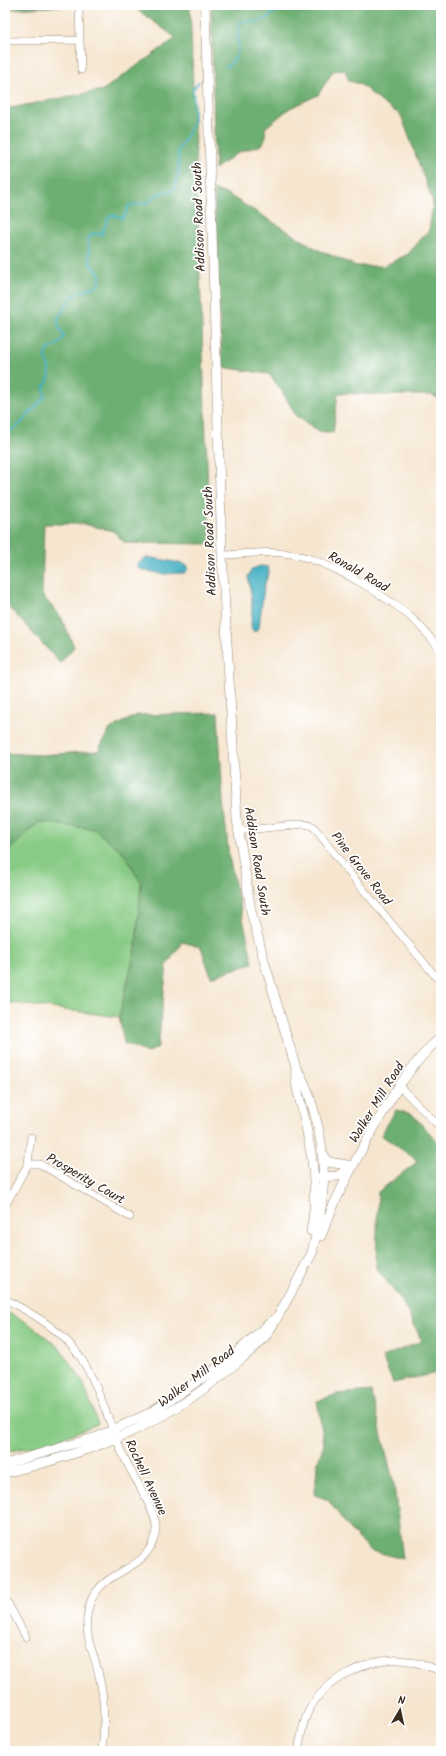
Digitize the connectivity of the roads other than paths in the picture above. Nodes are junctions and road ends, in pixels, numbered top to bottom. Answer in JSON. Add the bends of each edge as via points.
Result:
{"nodes":[{"id":1,"x":205,"y":5,"type":"edge"},
{"id":2,"x":79,"y":11,"type":"dead end"},
{"id":3,"x":80,"y":40,"type":"junction"},
{"id":4,"x":5,"y":41,"type":"edge"},
{"id":5,"x":81,"y":70,"type":"dead end"},
{"id":6,"x":222,"y":555,"type":"junction"},
{"id":7,"x":441,"y":651,"type":"edge"},
{"id":8,"x":238,"y":831,"type":"junction"},
{"id":9,"x":441,"y":983,"type":"edge"},
{"id":10,"x":441,"y":1037,"type":"edge"},
{"id":11,"x":296,"y":1068,"type":"junction"},
{"id":12,"x":399,"y":1086,"type":"junction"},
{"id":13,"x":441,"y":1128,"type":"edge"},
{"id":14,"x":30,"y":1137,"type":"dead end"},
{"id":15,"x":323,"y":1154,"type":"junction"},
{"id":16,"x":28,"y":1164,"type":"junction"},
{"id":17,"x":352,"y":1166,"type":"junction"},
{"id":18,"x":324,"y":1176,"type":"junction"},
{"id":19,"x":315,"y":1177,"type":"junction"},
{"id":20,"x":5,"y":1206,"type":"edge"},
{"id":21,"x":130,"y":1217,"type":"dead end"},
{"id":22,"x":308,"y":1260,"type":"junction"},
{"id":23,"x":5,"y":1299,"type":"edge"},
{"id":24,"x":115,"y":1435,"type":"junction"},
{"id":25,"x":5,"y":1464,"type":"edge"},
{"id":26,"x":5,"y":1473,"type":"edge"},
{"id":27,"x":5,"y":1598,"type":"edge"},
{"id":28,"x":26,"y":1637,"type":"dead end"},
{"id":29,"x":441,"y":1671,"type":"edge"},
{"id":30,"x":102,"y":1751,"type":"edge"},
{"id":31,"x":298,"y":1751,"type":"edge"}],
"edges":[{"from":1,"to":6,"type":"main road","name":"Addison Road South"},
{"from":2,"to":3,"type":"street"},
{"from":3,"to":4,"type":"street"},
{"from":3,"to":5,"type":"street"},
{"from":6,"to":7,"type":"street","name":"Ronald Road","via":[[286,554],[325,564],[402,610]]},
{"from":6,"to":8,"type":"main road","name":"Addison Road South"},
{"from":8,"to":9,"type":"street","name":"Pine Grove Road","via":[[304,824],[313,826]]},
{"from":8,"to":11,"type":"main road","name":"Addison Road South","via":[[251,911]]},
{"from":10,"to":12,"type":"main road","name":"Walker Mill Road","via":[[420,1058]]},
{"from":11,"to":15,"type":"main road","name":"Addison Road South","via":[[308,1089]]},
{"from":11,"to":19,"type":"main road","name":"Addison Road South","via":[[295,1075]]},
{"from":12,"to":13,"type":"street"},
{"from":12,"to":17,"type":"main road","name":"Walker Mill Road"},
{"from":14,"to":16,"type":"street"},
{"from":15,"to":17,"type":"main road","via":[[328,1162]]},
{"from":15,"to":18,"type":"main road","name":"Addison Road South"},
{"from":16,"to":20,"type":"street"},
{"from":16,"to":21,"type":"street","name":"Prosperity Court","via":[[40,1164]]},
{"from":17,"to":18,"type":"main road","name":"Walker Mill Road","via":[[338,1176]]},
{"from":17,"to":22,"type":"main road","name":"Walker Mill Road"},
{"from":18,"to":19,"type":"main road","name":"Walker Mill Road"},
{"from":18,"to":22,"type":"main road","name":"Addison Road South","via":[[323,1202]]},
{"from":19,"to":22,"type":"main road","name":"Walker Mill Road","via":[[314,1217],[307,1250]]},
{"from":22,"to":24,"type":"main road","name":"Walker Mill Road","via":[[267,1334],[246,1356],[212,1384],[157,1420]]},
{"from":23,"to":24,"type":"street","name":"Rochell Avenue","via":[[49,1325],[75,1350],[92,1379]]},
{"from":24,"to":25,"type":"main road","name":"Walker Mill Road"},
{"from":24,"to":26,"type":"main road","name":"Walker Mill Road","via":[[40,1465]]},
{"from":24,"to":30,"type":"street","name":"Rochell Avenue","via":[[152,1512],[156,1529],[153,1542],[144,1556],[102,1583],[94,1594],[88,1610],[88,1638],[102,1695]]},
{"from":27,"to":28,"type":"street"},
{"from":29,"to":31,"type":"street","via":[[413,1662],[391,1660],[368,1665],[345,1675],[329,1686],[308,1712]]}]}
